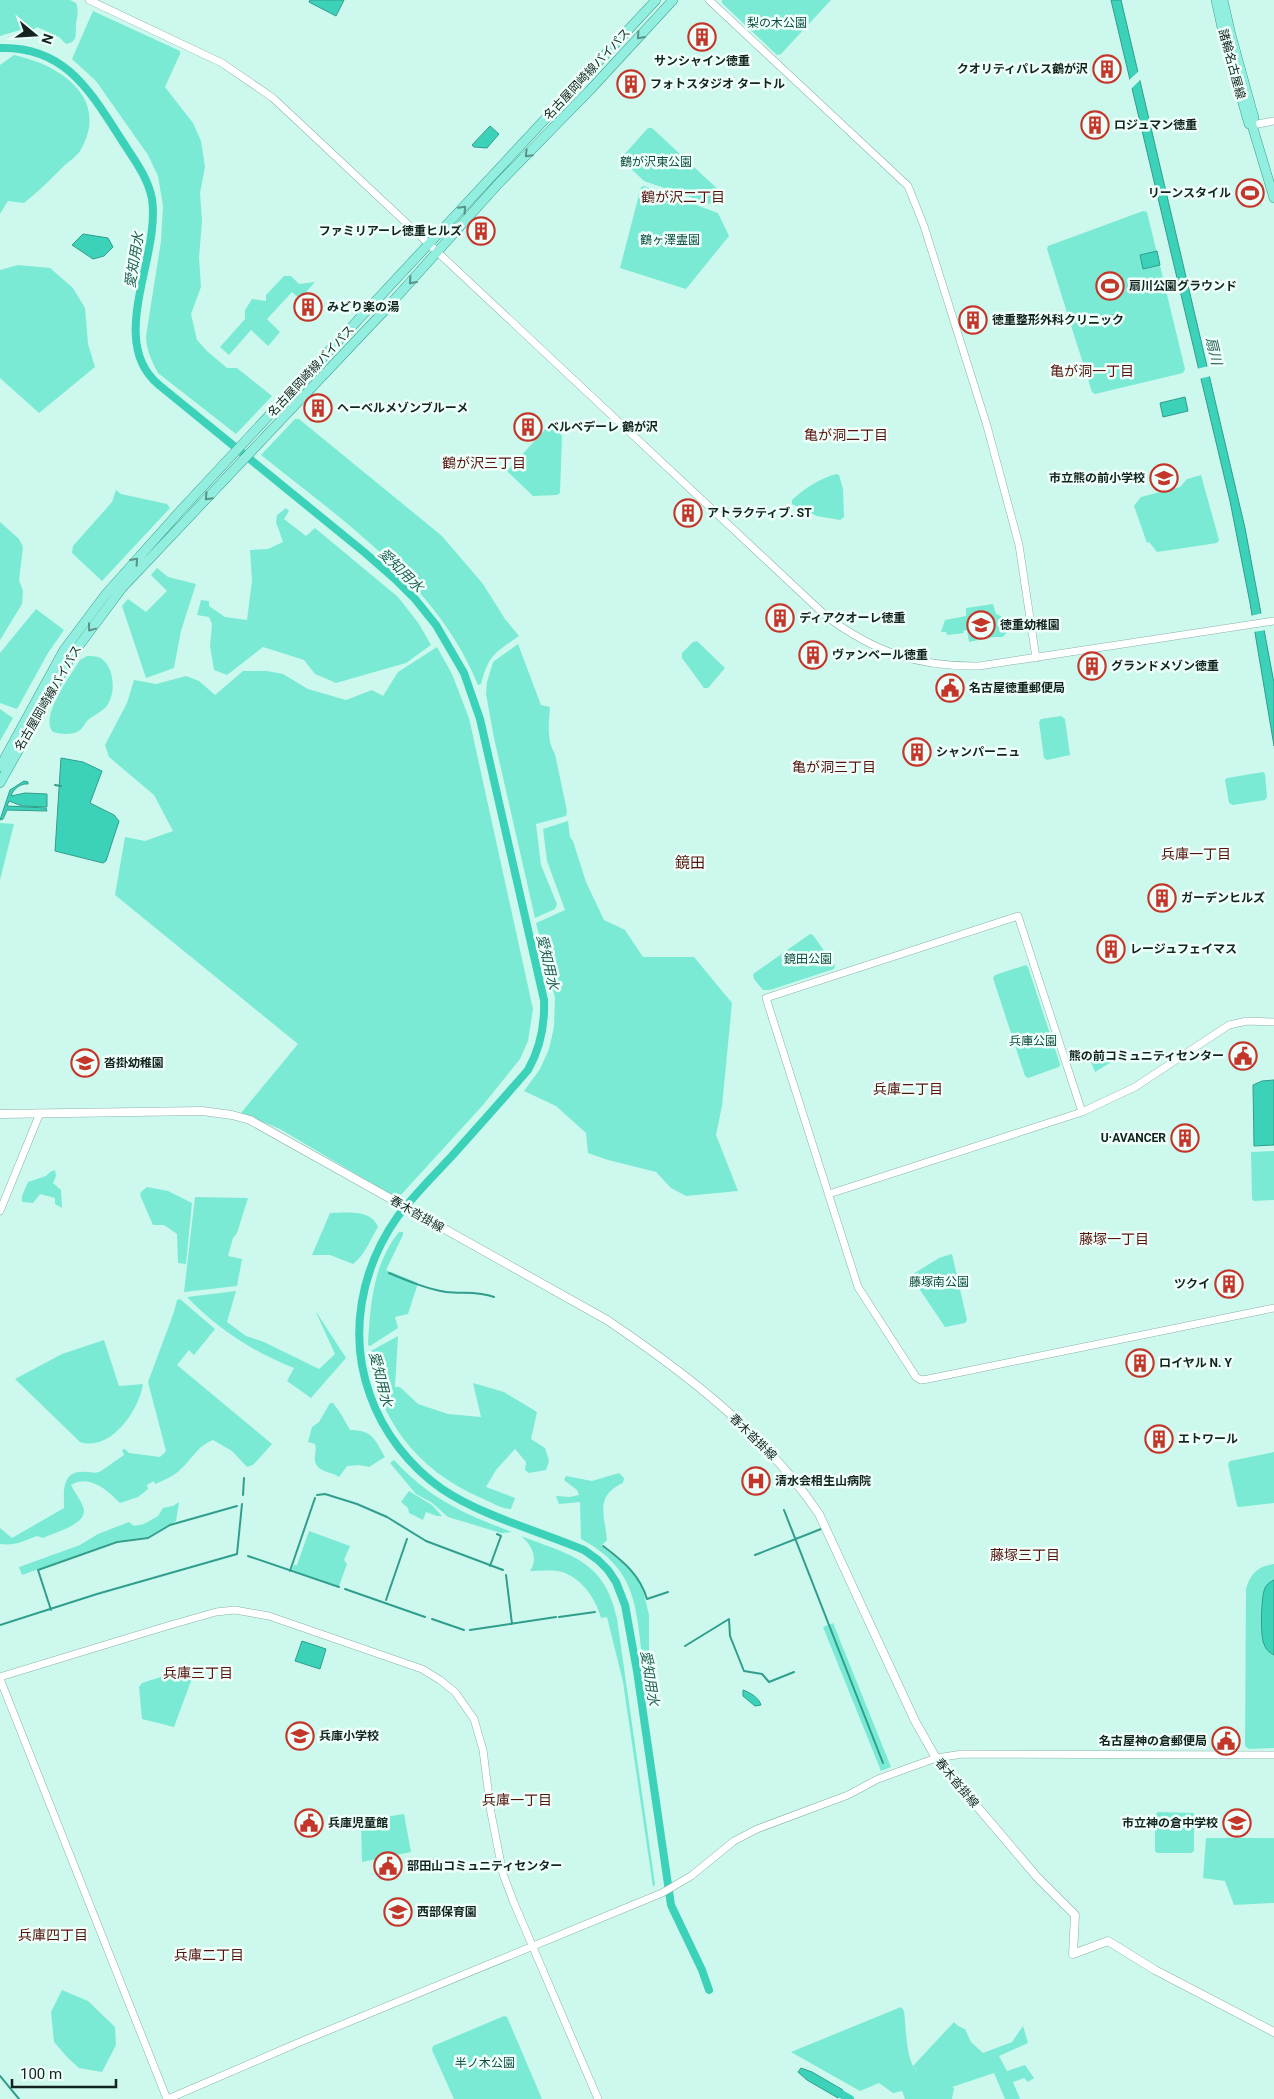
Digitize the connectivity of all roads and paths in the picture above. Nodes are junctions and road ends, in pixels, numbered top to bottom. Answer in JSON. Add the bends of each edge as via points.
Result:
{"nodes":[{"id":1,"x":89,"y":0,"type":"edge"},
{"id":2,"x":656,"y":0,"type":"edge"},
{"id":3,"x":673,"y":0,"type":"edge"},
{"id":4,"x":709,"y":0,"type":"edge"},
{"id":5,"x":1216,"y":0,"type":"edge"},
{"id":6,"x":1223,"y":0,"type":"edge"},
{"id":7,"x":1274,"y":121,"type":"edge"},
{"id":8,"x":1252,"y":125,"type":"junction"},
{"id":9,"x":1274,"y":198,"type":"edge"},
{"id":10,"x":430,"y":244,"type":"junction"},
{"id":11,"x":437,"y":251,"type":"junction"},
{"id":12,"x":107,"y":600,"type":"junction"},
{"id":13,"x":1274,"y":621,"type":"edge"},
{"id":14,"x":68,"y":652,"type":"junction"},
{"id":15,"x":1036,"y":658,"type":"junction"},
{"id":16,"x":0,"y":767,"type":"edge"},
{"id":17,"x":0,"y":783,"type":"edge"},
{"id":18,"x":1274,"y":1022,"type":"edge"},
{"id":19,"x":1082,"y":1112,"type":"junction"},
{"id":20,"x":0,"y":1114,"type":"edge"},
{"id":21,"x":40,"y":1114,"type":"junction"},
{"id":22,"x":829,"y":1194,"type":"junction"},
{"id":23,"x":0,"y":1211,"type":"edge"},
{"id":24,"x":1274,"y":1308,"type":"edge"},
{"id":25,"x":0,"y":1678,"type":"edge"},
{"id":26,"x":1274,"y":1755,"type":"edge"},
{"id":27,"x":936,"y":1758,"type":"junction"},
{"id":28,"x":533,"y":1946,"type":"junction"},
{"id":29,"x":1274,"y":2032,"type":"edge"},
{"id":30,"x":168,"y":2099,"type":"edge"},
{"id":31,"x":598,"y":2099,"type":"edge"}],
"edges":[{"from":1,"to":10,"type":"street","via":[[189,46],[256,85]]},
{"from":10,"to":2,"type":"main road","name":"名古屋岡崎線バイパス","one_way":true},
{"from":3,"to":11,"type":"main road","name":"名古屋岡崎線バイパス","one_way":true},
{"from":4,"to":15,"type":"street","via":[[908,186],[924,226],[987,426],[1019,545]]},
{"from":5,"to":8,"type":"main road","name":"諸輪名古屋線","via":[[1249,124]]},
{"from":6,"to":8,"type":"main road","name":"諸輪名古屋線","via":[[1255,121]]},
{"from":7,"to":8,"type":"street"},
{"from":8,"to":9,"type":"main road","name":"諸輪名古屋線"},
{"from":10,"to":11,"type":"street"},
{"from":12,"to":10,"type":"main road","name":"名古屋岡崎線バイパス","one_way":true,"via":[[233,454]]},
{"from":11,"to":12,"type":"main road","name":"名古屋岡崎線バイパス","one_way":true,"via":[[385,310]]},
{"from":11,"to":15,"type":"street","via":[[826,616],[847,632],[905,658],[940,665],[979,666]]},
{"from":12,"to":14,"type":"main road","name":"名古屋岡崎線バイパス"},
{"from":13,"to":15,"type":"street"},
{"from":14,"to":16,"type":"main road","name":"名古屋岡崎線バイパス"},
{"from":14,"to":17,"type":"main road","name":"名古屋岡崎線バイパス"},
{"from":18,"to":19,"type":"street","via":[[1247,1021],[1230,1025],[1135,1086]]},
{"from":19,"to":22,"type":"street"},
{"from":19,"to":22,"type":"street","via":[[1018,916],[766,998]]},
{"from":20,"to":21,"type":"main road","name":"春木沓掛線"},
{"from":21,"to":23,"type":"street"},
{"from":21,"to":27,"type":"main road","name":"春木沓掛線","via":[[202,1111],[232,1114],[250,1120],[607,1320],[681,1374],[760,1441],[788,1471],[819,1514],[915,1721]]},
{"from":22,"to":24,"type":"street","via":[[858,1287],[911,1371],[921,1380]]},
{"from":25,"to":28,"type":"street","via":[[216,1612],[235,1610],[269,1616],[422,1670],[448,1685],[474,1719],[483,1750],[503,1874]]},
{"from":25,"to":30,"type":"street"},
{"from":26,"to":27,"type":"street","via":[[963,1754]]},
{"from":27,"to":28,"type":"street","via":[[757,1829],[734,1841],[674,1887]]},
{"from":27,"to":29,"type":"main road","name":"春木沓掛線","via":[[1037,1877],[1074,1915],[1073,1954],[1108,1941],[1155,1970]]},
{"from":28,"to":30,"type":"street"},
{"from":28,"to":31,"type":"street"}]}
